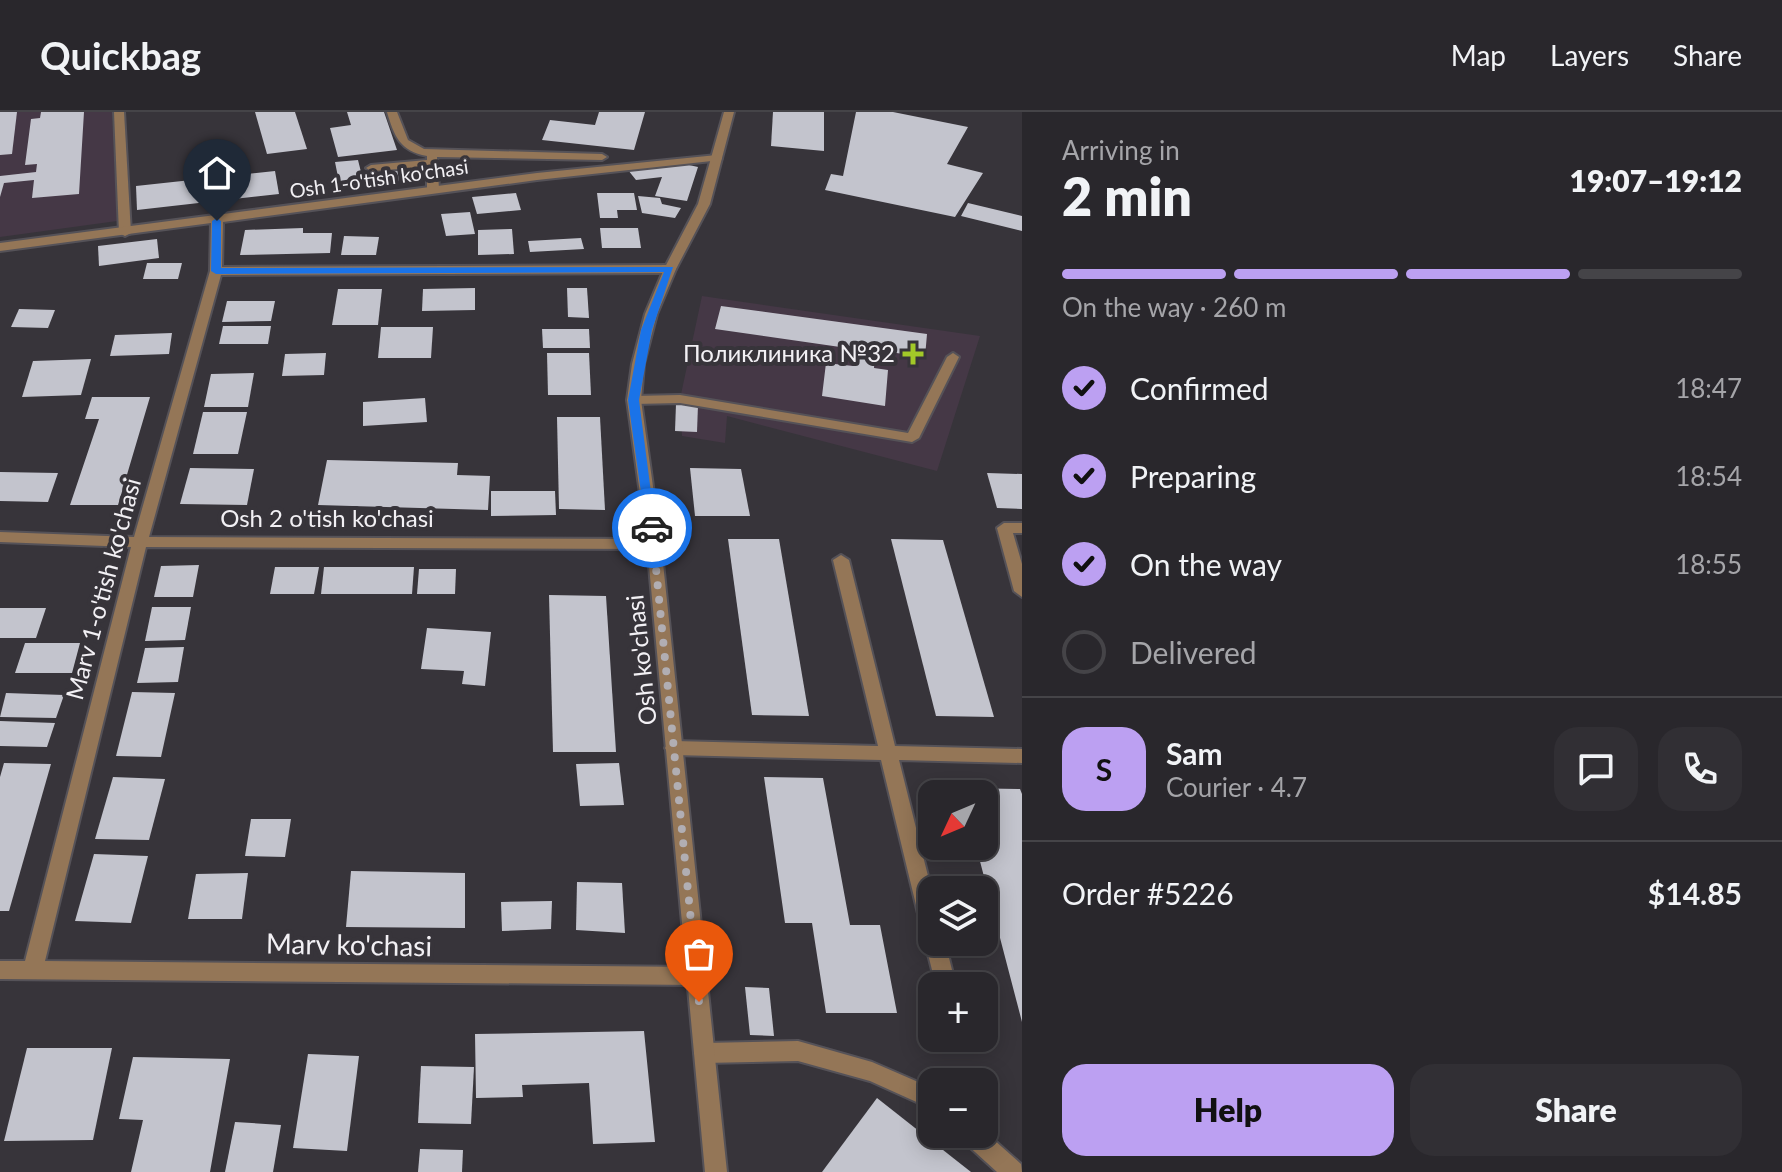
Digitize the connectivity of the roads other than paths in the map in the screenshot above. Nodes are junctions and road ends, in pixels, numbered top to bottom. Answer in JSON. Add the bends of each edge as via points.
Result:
{"nodes":[{"id":1,"x":119,"y":112,"type":"edge"},
{"id":2,"x":392,"y":112,"type":"edge"},
{"id":3,"x":729,"y":112,"type":"edge"},
{"id":4,"x":602,"y":157,"type":"dead end"},
{"id":5,"x":717,"y":158,"type":"junction"},
{"id":6,"x":432,"y":159,"type":"junction"},
{"id":7,"x":371,"y":168,"type":"dead end"},
{"id":8,"x":433,"y":189,"type":"junction"},
{"id":9,"x":217,"y":221,"type":"junction"},
{"id":10,"x":125,"y":233,"type":"junction"},
{"id":11,"x":0,"y":247,"type":"edge"},
{"id":12,"x":670,"y":269,"type":"junction"},
{"id":13,"x":216,"y":271,"type":"junction"},
{"id":14,"x":953,"y":357,"type":"dead end"},
{"id":15,"x":634,"y":400,"type":"junction"},
{"id":16,"x":1022,"y":528,"type":"edge"},
{"id":17,"x":0,"y":537,"type":"edge"},
{"id":18,"x":140,"y":542,"type":"junction"},
{"id":19,"x":654,"y":544,"type":"junction"},
{"id":20,"x":841,"y":560,"type":"dead end"},
{"id":21,"x":1022,"y":591,"type":"edge"},
{"id":22,"x":674,"y":748,"type":"junction"},
{"id":23,"x":889,"y":753,"type":"junction"},
{"id":24,"x":1022,"y":756,"type":"edge"},
{"id":25,"x":919,"y":876,"type":"edge"},
{"id":26,"x":0,"y":970,"type":"edge"},
{"id":27,"x":33,"y":970,"type":"junction"},
{"id":28,"x":697,"y":976,"type":"junction"},
{"id":29,"x":704,"y":1053,"type":"junction"},
{"id":30,"x":918,"y":1093,"type":"edge"},
{"id":31,"x":987,"y":1148,"type":"edge"},
{"id":32,"x":716,"y":1172,"type":"edge"},
{"id":33,"x":1013,"y":1172,"type":"edge"}],
"edges":[{"from":1,"to":10,"type":"street"},
{"from":2,"to":6,"type":"street","via":[[402,141],[412,152]]},
{"from":3,"to":5,"type":"street","name":"Osh ko'chasi"},
{"from":4,"to":6,"type":"street"},
{"from":5,"to":8,"type":"street","name":"Osh 1-o'tish ko'chasi"},
{"from":5,"to":12,"type":"street","name":"Osh ko'chasi","via":[[704,204]]},
{"from":6,"to":7,"type":"street"},
{"from":6,"to":8,"type":"street"},
{"from":8,"to":9,"type":"street","name":"Osh 1-o'tish ko'chasi"},
{"from":9,"to":10,"type":"street","name":"Osh 1-o'tish ko'chasi"},
{"from":9,"to":13,"type":"street","name":"Marv 1-o'tish ko'chasi"},
{"from":10,"to":11,"type":"street","name":"Osh 1-o'tish ko'chasi"},
{"from":12,"to":13,"type":"street"},
{"from":12,"to":15,"type":"street","name":"Osh ko'chasi","via":[[646,330]]},
{"from":13,"to":18,"type":"street","name":"Marv 1-o'tish ko'chasi"},
{"from":14,"to":15,"type":"street","via":[[912,438],[680,399]]},
{"from":15,"to":19,"type":"street","name":"Osh ko'chasi"},
{"from":16,"to":21,"type":"street","via":[[1004,528]]},
{"from":17,"to":18,"type":"street","name":"Osh 2 o'tish ko'chasi"},
{"from":18,"to":19,"type":"street","name":"Osh 2 o'tish ko'chasi"},
{"from":18,"to":27,"type":"street","name":"Marv 1-o'tish ko'chasi"},
{"from":19,"to":22,"type":"street","name":"Osh ko'chasi"},
{"from":20,"to":23,"type":"street"},
{"from":22,"to":23,"type":"street"},
{"from":22,"to":28,"type":"street","name":"Osh ko'chasi"},
{"from":23,"to":24,"type":"street"},
{"from":23,"to":25,"type":"street"},
{"from":26,"to":27,"type":"street","name":"Marv ko'chasi"},
{"from":27,"to":28,"type":"street","name":"Marv ko'chasi"},
{"from":28,"to":29,"type":"street","name":"Osh ko'chasi"},
{"from":29,"to":30,"type":"street","via":[[798,1051],[872,1072]]},
{"from":29,"to":32,"type":"street","name":"Osh ko'chasi"},
{"from":31,"to":33,"type":"street"}]}
